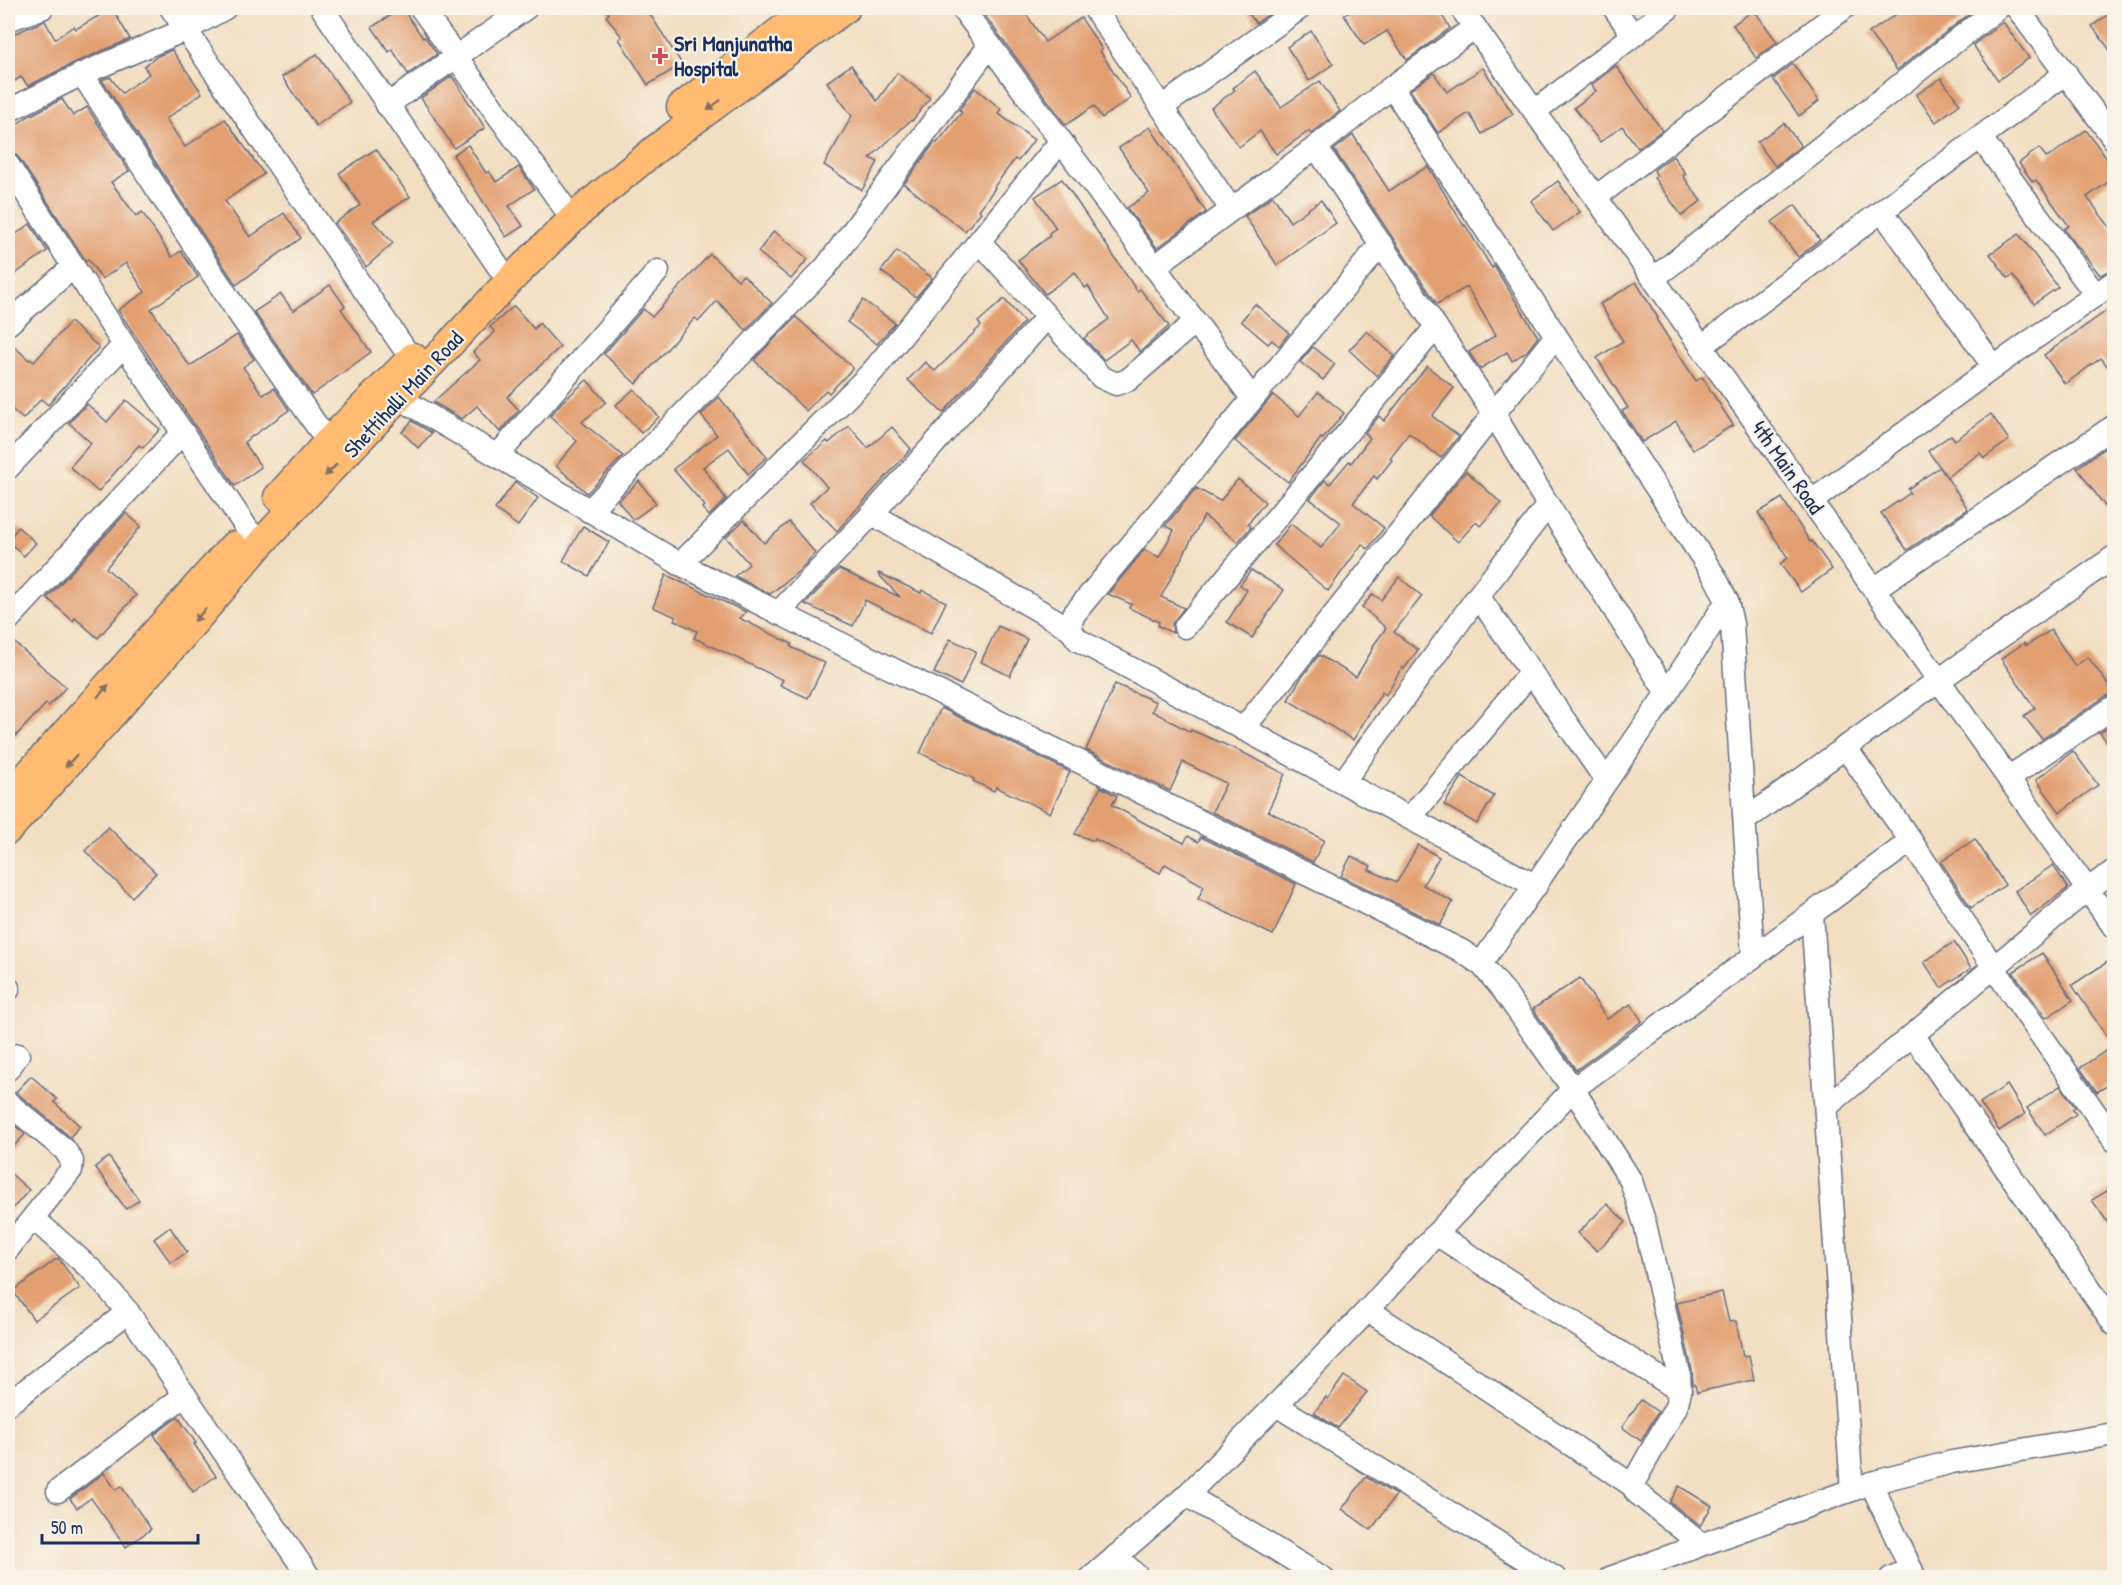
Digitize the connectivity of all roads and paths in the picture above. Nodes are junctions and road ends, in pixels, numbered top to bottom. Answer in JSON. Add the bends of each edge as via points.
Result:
{"nodes":[{"id":1,"x":42,"y":8,"type":"edge"},
{"id":2,"x":171,"y":8,"type":"edge"},
{"id":3,"x":225,"y":8,"type":"edge"},
{"id":4,"x":322,"y":8,"type":"edge"},
{"id":5,"x":421,"y":8,"type":"edge"},
{"id":6,"x":526,"y":8,"type":"edge"},
{"id":7,"x":810,"y":8,"type":"edge"},
{"id":8,"x":846,"y":8,"type":"edge"},
{"id":9,"x":962,"y":8,"type":"edge"},
{"id":10,"x":1300,"y":8,"type":"edge"},
{"id":11,"x":1461,"y":8,"type":"edge"},
{"id":12,"x":1614,"y":8,"type":"edge"},
{"id":13,"x":1669,"y":8,"type":"edge"},
{"id":14,"x":1844,"y":8,"type":"edge"},
{"id":15,"x":1998,"y":8,"type":"edge"},
{"id":16,"x":2017,"y":8,"type":"edge"},
{"id":17,"x":1100,"y":10,"type":"edge"},
{"id":18,"x":8,"y":20,"type":"edge"},
{"id":19,"x":1475,"y":27,"type":"junction"},
{"id":20,"x":187,"y":29,"type":"junction"},
{"id":21,"x":1633,"y":35,"type":"junction"},
{"id":22,"x":990,"y":45,"type":"junction"},
{"id":23,"x":456,"y":57,"type":"junction"},
{"id":24,"x":2066,"y":73,"type":"junction"},
{"id":25,"x":82,"y":74,"type":"junction"},
{"id":26,"x":1392,"y":87,"type":"junction"},
{"id":27,"x":387,"y":105,"type":"junction"},
{"id":28,"x":1162,"y":106,"type":"junction"},
{"id":29,"x":8,"y":111,"type":"edge"},
{"id":30,"x":1535,"y":111,"type":"junction"},
{"id":31,"x":1980,"y":137,"type":"junction"},
{"id":32,"x":2115,"y":139,"type":"edge"},
{"id":33,"x":1061,"y":141,"type":"junction"},
{"id":34,"x":1316,"y":147,"type":"junction"},
{"id":35,"x":8,"y":165,"type":"edge"},
{"id":36,"x":1596,"y":197,"type":"junction"},
{"id":37,"x":564,"y":207,"type":"junction"},
{"id":38,"x":1231,"y":209,"type":"junction"},
{"id":39,"x":1882,"y":211,"type":"junction"},
{"id":40,"x":980,"y":242,"type":"junction"},
{"id":41,"x":1381,"y":244,"type":"junction"},
{"id":42,"x":73,"y":267,"type":"junction"},
{"id":43,"x":1154,"y":267,"type":"junction"},
{"id":44,"x":658,"y":270,"type":"dead end"},
{"id":45,"x":504,"y":275,"type":"junction"},
{"id":46,"x":1654,"y":278,"type":"junction"},
{"id":47,"x":2106,"y":288,"type":"edge"},
{"id":48,"x":1047,"y":317,"type":"junction"},
{"id":49,"x":1195,"y":322,"type":"junction"},
{"id":50,"x":8,"y":324,"type":"edge"},
{"id":51,"x":1436,"y":327,"type":"junction"},
{"id":52,"x":1556,"y":337,"type":"junction"},
{"id":53,"x":124,"y":345,"type":"junction"},
{"id":54,"x":1702,"y":346,"type":"junction"},
{"id":55,"x":416,"y":366,"type":"junction"},
{"id":56,"x":1994,"y":367,"type":"junction"},
{"id":57,"x":391,"y":394,"type":"junction"},
{"id":58,"x":1252,"y":398,"type":"junction"},
{"id":59,"x":1494,"y":414,"type":"junction"},
{"id":60,"x":2115,"y":426,"type":"edge"},
{"id":61,"x":183,"y":432,"type":"junction"},
{"id":62,"x":328,"y":442,"type":"junction"},
{"id":63,"x":498,"y":455,"type":"junction"},
{"id":64,"x":8,"y":468,"type":"edge"},
{"id":65,"x":1812,"y":501,"type":"junction"},
{"id":66,"x":1548,"y":505,"type":"junction"},
{"id":67,"x":589,"y":511,"type":"junction"},
{"id":68,"x":872,"y":514,"type":"junction"},
{"id":69,"x":255,"y":537,"type":"junction"},
{"id":70,"x":2115,"y":557,"type":"edge"},
{"id":71,"x":680,"y":564,"type":"junction"},
{"id":72,"x":1875,"y":589,"type":"junction"},
{"id":73,"x":1478,"y":596,"type":"junction"},
{"id":74,"x":1727,"y":601,"type":"junction"},
{"id":75,"x":778,"y":613,"type":"junction"},
{"id":76,"x":8,"y":620,"type":"edge"},
{"id":77,"x":1185,"y":627,"type":"dead end"},
{"id":78,"x":1069,"y":628,"type":"junction"},
{"id":79,"x":1531,"y":672,"type":"junction"},
{"id":80,"x":1939,"y":680,"type":"junction"},
{"id":81,"x":1667,"y":693,"type":"junction"},
{"id":82,"x":2115,"y":707,"type":"edge"},
{"id":83,"x":1243,"y":729,"type":"junction"},
{"id":84,"x":1845,"y":747,"type":"junction"},
{"id":85,"x":2008,"y":778,"type":"junction"},
{"id":86,"x":1606,"y":780,"type":"junction"},
{"id":87,"x":1343,"y":782,"type":"junction"},
{"id":88,"x":10,"y":791,"type":"edge"},
{"id":89,"x":1410,"y":818,"type":"junction"},
{"id":90,"x":1745,"y":820,"type":"junction"},
{"id":91,"x":8,"y":830,"type":"edge"},
{"id":92,"x":1911,"y":842,"type":"junction"},
{"id":93,"x":2115,"y":872,"type":"edge"},
{"id":94,"x":1536,"y":886,"type":"junction"},
{"id":95,"x":2088,"y":890,"type":"junction"},
{"id":96,"x":1812,"y":914,"type":"junction"},
{"id":97,"x":2115,"y":927,"type":"edge"},
{"id":98,"x":1753,"y":957,"type":"junction"},
{"id":99,"x":1481,"y":964,"type":"junction"},
{"id":100,"x":1994,"y":968,"type":"junction"},
{"id":101,"x":1913,"y":1035,"type":"junction"},
{"id":102,"x":1573,"y":1089,"type":"junction"},
{"id":103,"x":8,"y":1103,"type":"edge"},
{"id":104,"x":1826,"y":1107,"type":"junction"},
{"id":105,"x":2115,"y":1140,"type":"edge"},
{"id":106,"x":33,"y":1218,"type":"junction"},
{"id":107,"x":1436,"y":1234,"type":"junction"},
{"id":108,"x":8,"y":1249,"type":"edge"},
{"id":109,"x":1368,"y":1310,"type":"junction"},
{"id":110,"x":128,"y":1312,"type":"junction"},
{"id":111,"x":2115,"y":1324,"type":"edge"},
{"id":112,"x":1680,"y":1391,"type":"junction"},
{"id":113,"x":185,"y":1395,"type":"junction"},
{"id":114,"x":8,"y":1404,"type":"edge"},
{"id":115,"x":1276,"y":1405,"type":"junction"},
{"id":116,"x":2115,"y":1434,"type":"edge"},
{"id":117,"x":1632,"y":1485,"type":"junction"},
{"id":118,"x":1862,"y":1487,"type":"junction"},
{"id":119,"x":58,"y":1491,"type":"dead end"},
{"id":120,"x":1187,"y":1495,"type":"junction"},
{"id":121,"x":1701,"y":1544,"type":"junction"},
{"id":122,"x":1116,"y":1556,"type":"junction"},
{"id":123,"x":301,"y":1575,"type":"edge"},
{"id":124,"x":1906,"y":1575,"type":"edge"},
{"id":125,"x":1090,"y":1578,"type":"edge"},
{"id":126,"x":1139,"y":1578,"type":"edge"},
{"id":127,"x":1323,"y":1578,"type":"edge"},
{"id":128,"x":1555,"y":1578,"type":"edge"},
{"id":129,"x":1610,"y":1578,"type":"edge"}],
"edges":[{"from":1,"to":18,"type":"street"},
{"from":2,"to":20,"type":"street"},
{"from":3,"to":20,"type":"street"},
{"from":4,"to":27,"type":"street"},
{"from":5,"to":23,"type":"street"},
{"from":6,"to":23,"type":"street"},
{"from":7,"to":37,"type":"main road","name":"Shettihalli Main Road","via":[[609,164]]},
{"from":8,"to":45,"type":"main road","name":"Shettihalli Main Road","one_way":true,"via":[[657,148]]},
{"from":9,"to":22,"type":"street"},
{"from":10,"to":28,"type":"street"},
{"from":11,"to":19,"type":"street","name":"4th Main Road"},
{"from":12,"to":21,"type":"street"},
{"from":13,"to":21,"type":"street"},
{"from":14,"to":36,"type":"street"},
{"from":15,"to":46,"type":"street"},
{"from":16,"to":24,"type":"street"},
{"from":17,"to":28,"type":"street"},
{"from":19,"to":26,"type":"street"},
{"from":19,"to":30,"type":"street","name":"4th Main Road"},
{"from":20,"to":25,"type":"street"},
{"from":20,"to":55,"type":"street"},
{"from":21,"to":30,"type":"street"},
{"from":22,"to":33,"type":"street"},
{"from":22,"to":67,"type":"street","via":[[826,267]]},
{"from":23,"to":27,"type":"street"},
{"from":23,"to":37,"type":"street"},
{"from":24,"to":31,"type":"street"},
{"from":24,"to":32,"type":"street"},
{"from":25,"to":29,"type":"street"},
{"from":25,"to":62,"type":"street"},
{"from":26,"to":34,"type":"street"},
{"from":26,"to":52,"type":"street"},
{"from":27,"to":45,"type":"street"},
{"from":28,"to":38,"type":"street"},
{"from":30,"to":36,"type":"street","name":"4th Main Road"},
{"from":31,"to":39,"type":"street"},
{"from":31,"to":47,"type":"street"},
{"from":33,"to":40,"type":"street"},
{"from":33,"to":43,"type":"street"},
{"from":34,"to":38,"type":"street"},
{"from":34,"to":41,"type":"street"},
{"from":35,"to":42,"type":"street"},
{"from":36,"to":46,"type":"street","name":"4th Main Road"},
{"from":37,"to":45,"type":"main road","name":"Shettihalli Main Road"},
{"from":38,"to":43,"type":"street"},
{"from":39,"to":54,"type":"street"},
{"from":39,"to":56,"type":"street"},
{"from":40,"to":48,"type":"street"},
{"from":40,"to":71,"type":"street","via":[[873,371]]},
{"from":41,"to":51,"type":"street"},
{"from":41,"to":58,"type":"street"},
{"from":42,"to":50,"type":"street"},
{"from":42,"to":53,"type":"street"},
{"from":43,"to":49,"type":"street"},
{"from":44,"to":63,"type":"street"},
{"from":45,"to":55,"type":"main road","name":"Shettihalli Main Road"},
{"from":46,"to":54,"type":"street","name":"4th Main Road"},
{"from":47,"to":56,"type":"street"},
{"from":48,"to":49,"type":"street","via":[[1101,377],[1116,384],[1128,380]]},
{"from":48,"to":68,"type":"street"},
{"from":49,"to":58,"type":"street"},
{"from":51,"to":59,"type":"street"},
{"from":51,"to":77,"type":"street"},
{"from":52,"to":59,"type":"street"},
{"from":52,"to":74,"type":"street"},
{"from":53,"to":61,"type":"street"},
{"from":53,"to":64,"type":"street"},
{"from":54,"to":65,"type":"street","name":"4th Main Road"},
{"from":55,"to":57,"type":"main road","name":"Shettihalli Main Road"},
{"from":56,"to":65,"type":"street"},
{"from":57,"to":62,"type":"main road","name":"Shettihalli Main Road"},
{"from":57,"to":63,"type":"street"},
{"from":57,"to":69,"type":"main road","name":"Shettihalli Main Road","one_way":true},
{"from":58,"to":78,"type":"street","via":[[1074,614]]},
{"from":59,"to":66,"type":"street"},
{"from":59,"to":83,"type":"street"},
{"from":60,"to":72,"type":"street"},
{"from":61,"to":69,"type":"street"},
{"from":61,"to":76,"type":"street"},
{"from":62,"to":69,"type":"main road","name":"Shettihalli Main Road"},
{"from":63,"to":67,"type":"street"},
{"from":65,"to":72,"type":"street","name":"4th Main Road"},
{"from":66,"to":73,"type":"street"},
{"from":66,"to":81,"type":"street"},
{"from":67,"to":71,"type":"street"},
{"from":68,"to":75,"type":"street"},
{"from":68,"to":78,"type":"street"},
{"from":88,"to":69,"type":"main road","name":"Shettihalli Main Road","one_way":true},
{"from":69,"to":91,"type":"main road","name":"Shettihalli Main Road","one_way":true,"via":[[154,667]]},
{"from":70,"to":80,"type":"street"},
{"from":71,"to":75,"type":"street"},
{"from":72,"to":80,"type":"street","name":"4th Main Road"},
{"from":73,"to":79,"type":"street"},
{"from":73,"to":87,"type":"street"},
{"from":74,"to":81,"type":"street"},
{"from":74,"to":90,"type":"street","via":[[1732,624]]},
{"from":75,"to":99,"type":"street"},
{"from":78,"to":83,"type":"street","via":[[1078,640]]},
{"from":79,"to":86,"type":"street"},
{"from":79,"to":89,"type":"street"},
{"from":80,"to":84,"type":"street"},
{"from":80,"to":85,"type":"street","name":"4th Main Road"},
{"from":81,"to":86,"type":"street"},
{"from":82,"to":85,"type":"street"},
{"from":83,"to":87,"type":"street"},
{"from":84,"to":90,"type":"street"},
{"from":84,"to":92,"type":"street"},
{"from":85,"to":95,"type":"street","name":"4th Main Road"},
{"from":86,"to":94,"type":"street"},
{"from":87,"to":89,"type":"street"},
{"from":89,"to":94,"type":"street"},
{"from":90,"to":98,"type":"street"},
{"from":92,"to":96,"type":"street"},
{"from":92,"to":100,"type":"street"},
{"from":93,"to":95,"type":"street"},
{"from":94,"to":99,"type":"street"},
{"from":95,"to":97,"type":"street","name":"4th Main Road"},
{"from":95,"to":100,"type":"street"},
{"from":96,"to":98,"type":"street"},
{"from":96,"to":104,"type":"street"},
{"from":98,"to":102,"type":"street"},
{"from":99,"to":102,"type":"street"},
{"from":100,"to":101,"type":"street"},
{"from":100,"to":105,"type":"street"},
{"from":101,"to":104,"type":"street"},
{"from":101,"to":111,"type":"street"},
{"from":102,"to":107,"type":"street"},
{"from":102,"to":112,"type":"street","via":[[1631,1181],[1646,1224]]},
{"from":103,"to":106,"type":"street","via":[[65,1150],[72,1161],[70,1170]]},
{"from":104,"to":118,"type":"street"},
{"from":106,"to":108,"type":"street"},
{"from":106,"to":110,"type":"street","via":[[93,1271]]},
{"from":107,"to":109,"type":"street"},
{"from":107,"to":112,"type":"street"},
{"from":109,"to":115,"type":"street"},
{"from":109,"to":117,"type":"street"},
{"from":110,"to":113,"type":"street"},
{"from":110,"to":114,"type":"street"},
{"from":112,"to":117,"type":"street","via":[[1676,1407]]},
{"from":113,"to":119,"type":"street"},
{"from":113,"to":123,"type":"street"},
{"from":115,"to":120,"type":"street"},
{"from":115,"to":128,"type":"street"},
{"from":116,"to":118,"type":"street","via":[[1952,1462]]},
{"from":117,"to":121,"type":"street"},
{"from":118,"to":121,"type":"street"},
{"from":118,"to":124,"type":"street"},
{"from":120,"to":122,"type":"street"},
{"from":120,"to":127,"type":"street"},
{"from":121,"to":129,"type":"street"},
{"from":122,"to":125,"type":"street"},
{"from":122,"to":126,"type":"street"}]}
